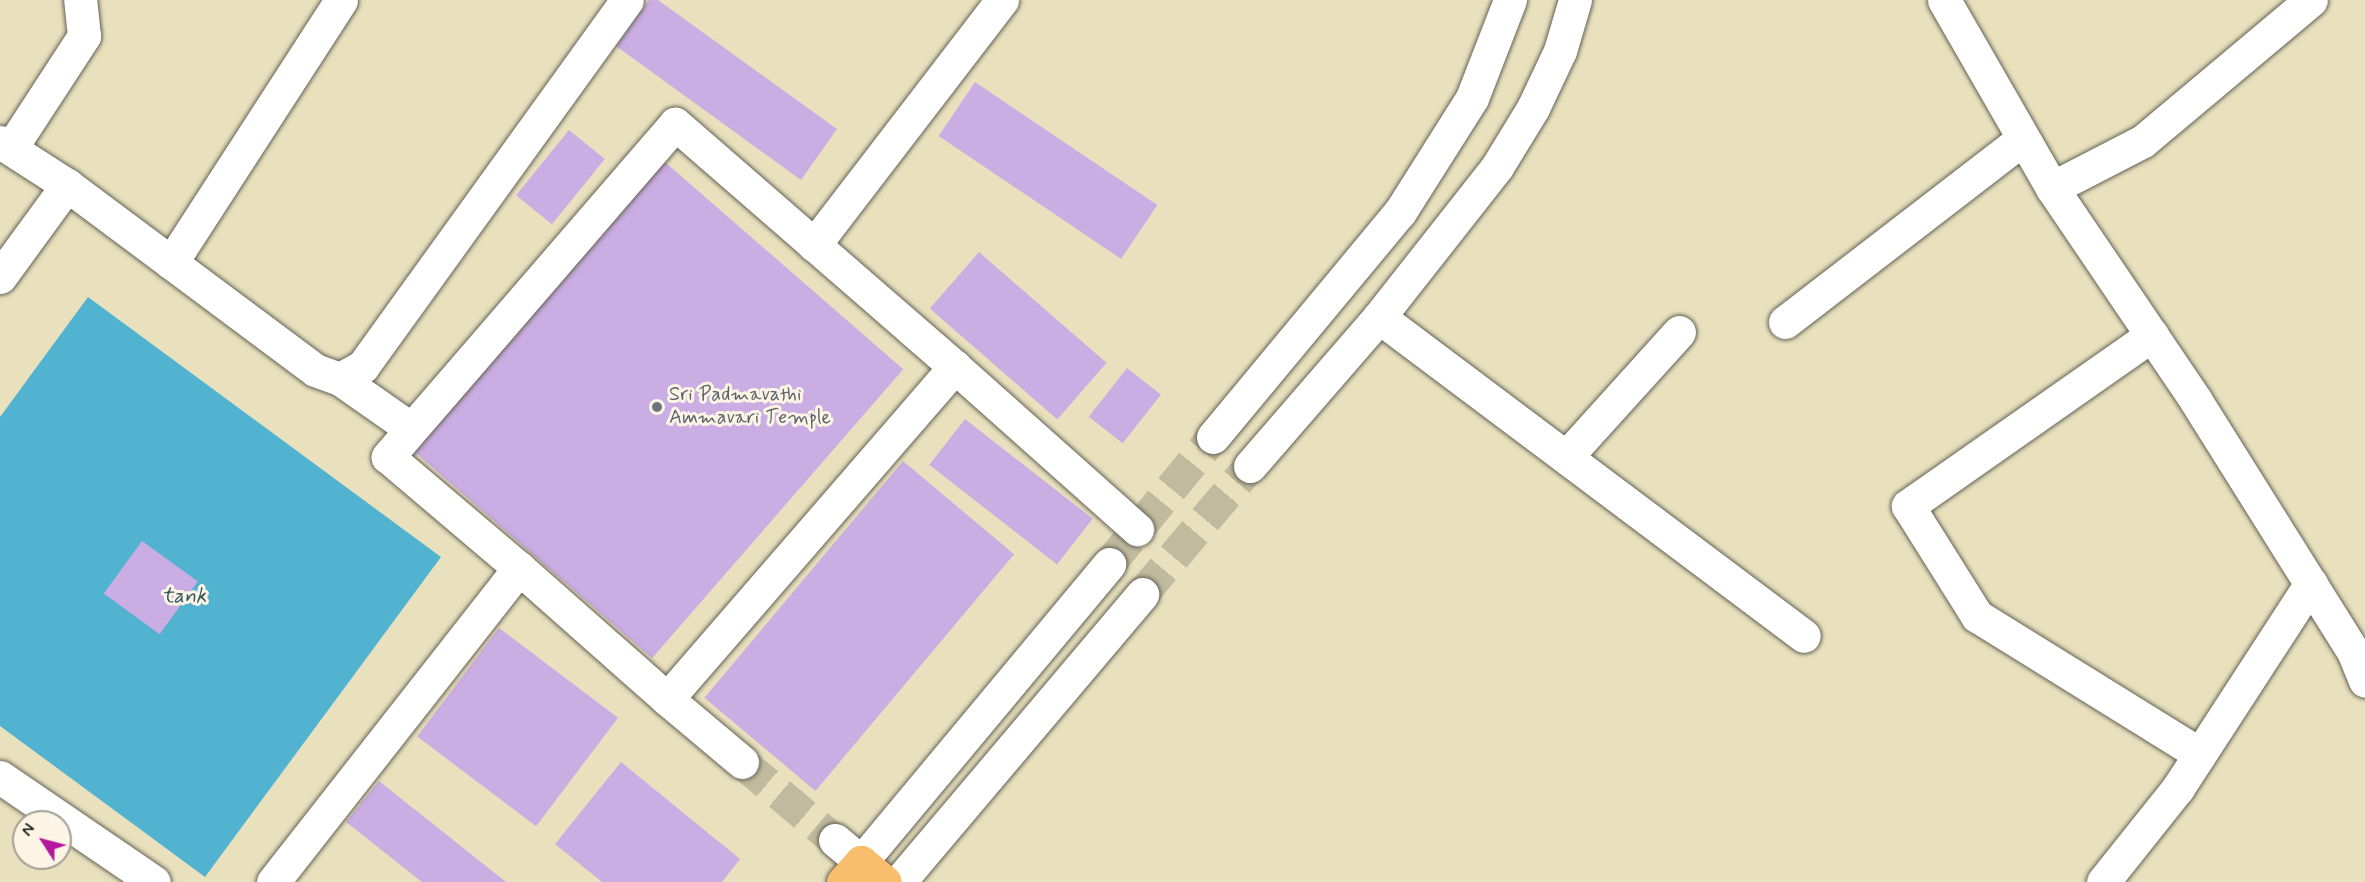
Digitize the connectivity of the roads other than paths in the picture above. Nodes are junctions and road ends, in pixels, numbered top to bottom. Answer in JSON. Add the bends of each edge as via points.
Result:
{"nodes":[{"id":1,"x":80,"y":0,"type":"edge"},
{"id":2,"x":341,"y":0,"type":"edge"},
{"id":3,"x":627,"y":0,"type":"edge"},
{"id":4,"x":1002,"y":0,"type":"edge"},
{"id":5,"x":1510,"y":0,"type":"edge"},
{"id":6,"x":1575,"y":0,"type":"edge"},
{"id":7,"x":1944,"y":0,"type":"edge"},
{"id":8,"x":2311,"y":0,"type":"edge"},
{"id":9,"x":2023,"y":139,"type":"junction"},
{"id":10,"x":5,"y":145,"type":"edge"},
{"id":11,"x":67,"y":185,"type":"junction"},
{"id":12,"x":2052,"y":188,"type":"junction"},
{"id":13,"x":814,"y":245,"type":"junction"},
{"id":14,"x":171,"y":263,"type":"junction"},
{"id":15,"x":0,"y":277,"type":"edge"},
{"id":16,"x":1379,"y":317,"type":"junction"},
{"id":17,"x":1785,"y":322,"type":"dead end"},
{"id":18,"x":1679,"y":332,"type":"dead end"},
{"id":19,"x":2152,"y":335,"type":"junction"},
{"id":20,"x":955,"y":367,"type":"junction"},
{"id":21,"x":340,"y":380,"type":"junction"},
{"id":22,"x":410,"y":428,"type":"junction"},
{"id":23,"x":1213,"y":437,"type":"tunnel mouth"},
{"id":24,"x":1567,"y":456,"type":"junction"},
{"id":25,"x":1250,"y":466,"type":"tunnel mouth"},
{"id":26,"x":1137,"y":529,"type":"dead end"},
{"id":27,"x":1109,"y":564,"type":"tunnel mouth"},
{"id":28,"x":519,"y":567,"type":"junction"},
{"id":29,"x":2311,"y":584,"type":"junction"},
{"id":30,"x":1142,"y":594,"type":"tunnel mouth"},
{"id":31,"x":1804,"y":636,"type":"dead end"},
{"id":32,"x":2361,"y":657,"type":"edge"},
{"id":33,"x":667,"y":699,"type":"junction"},
{"id":34,"x":2200,"y":754,"type":"junction"},
{"id":35,"x":742,"y":762,"type":"tunnel mouth"},
{"id":36,"x":0,"y":777,"type":"edge"},
{"id":37,"x":835,"y":840,"type":"tunnel mouth"},
{"id":38,"x":863,"y":875,"type":"edge"},
{"id":39,"x":154,"y":882,"type":"edge"},
{"id":40,"x":273,"y":882,"type":"edge"},
{"id":41,"x":899,"y":882,"type":"edge"},
{"id":42,"x":2103,"y":882,"type":"edge"}],
"edges":[{"from":1,"to":10,"type":"street","via":[[84,36]]},
{"from":2,"to":14,"type":"street"},
{"from":3,"to":21,"type":"street","via":[[363,366]]},
{"from":4,"to":13,"type":"street"},
{"from":5,"to":23,"type":"street","via":[[1472,98],[1400,212]]},
{"from":6,"to":16,"type":"street","via":[[1560,51],[1515,137]]},
{"from":7,"to":9,"type":"street"},
{"from":8,"to":12,"type":"street","via":[[2143,141]]},
{"from":9,"to":12,"type":"street"},
{"from":9,"to":17,"type":"street"},
{"from":10,"to":11,"type":"street"},
{"from":11,"to":14,"type":"street"},
{"from":11,"to":15,"type":"street"},
{"from":12,"to":19,"type":"street"},
{"from":13,"to":20,"type":"street"},
{"from":13,"to":22,"type":"street","via":[[675,124]]},
{"from":14,"to":21,"type":"street","via":[[315,370]]},
{"from":16,"to":24,"type":"street"},
{"from":16,"to":25,"type":"street"},
{"from":18,"to":24,"type":"street"},
{"from":19,"to":29,"type":"street"},
{"from":19,"to":34,"type":"street","via":[[1908,506],[1977,616]]},
{"from":20,"to":26,"type":"street"},
{"from":20,"to":33,"type":"street"},
{"from":21,"to":22,"type":"street"},
{"from":22,"to":28,"type":"street","via":[[388,457]]},
{"from":24,"to":31,"type":"street"},
{"from":27,"to":38,"type":"street"},
{"from":28,"to":33,"type":"street"},
{"from":28,"to":40,"type":"street"},
{"from":29,"to":32,"type":"street"},
{"from":29,"to":34,"type":"street"},
{"from":30,"to":41,"type":"street"},
{"from":33,"to":35,"type":"street"},
{"from":34,"to":42,"type":"street"},
{"from":36,"to":39,"type":"street"},
{"from":37,"to":38,"type":"street"}]}
